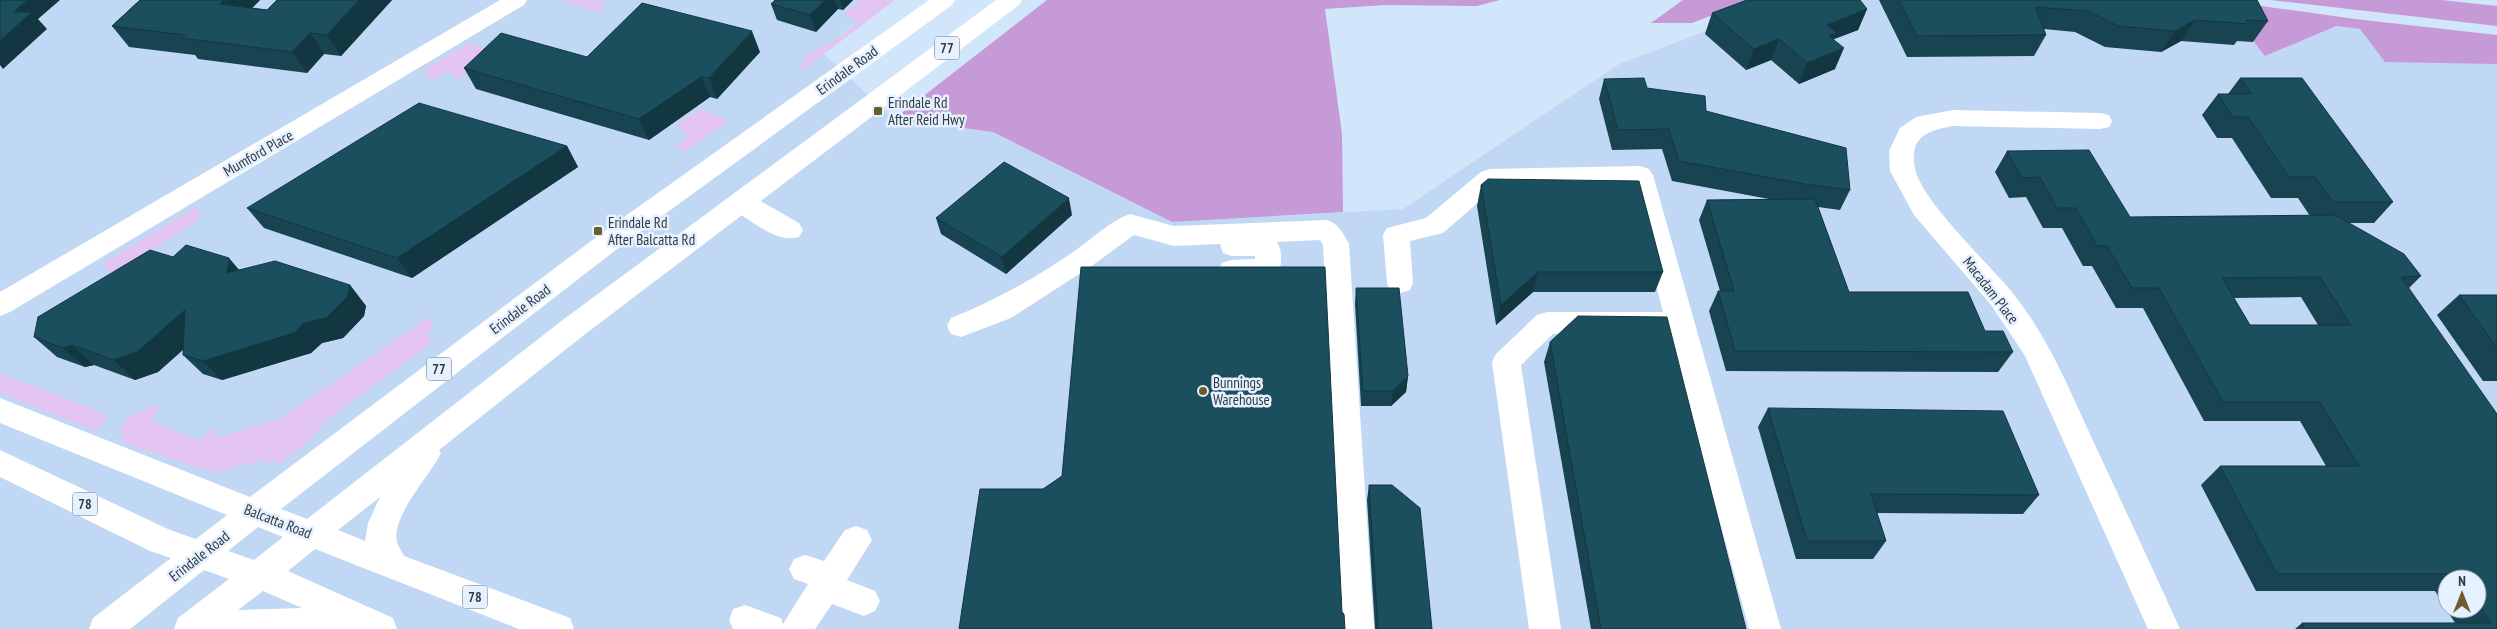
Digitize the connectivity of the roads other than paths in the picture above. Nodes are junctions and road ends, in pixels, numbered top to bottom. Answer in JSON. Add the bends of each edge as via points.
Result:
{"nodes":[{"id":1,"x":516,"y":0,"type":"edge"},
{"id":2,"x":944,"y":0,"type":"edge"},
{"id":3,"x":1011,"y":0,"type":"edge"},
{"id":4,"x":2100,"y":121,"type":"dead end"},
{"id":5,"x":741,"y":202,"type":"junction"},
{"id":6,"x":790,"y":230,"type":"dead end"},
{"id":7,"x":1102,"y":259,"type":"junction"},
{"id":8,"x":1205,"y":270,"type":"edge"},
{"id":9,"x":1400,"y":283,"type":"dead end"},
{"id":10,"x":0,"y":305,"type":"edge"},
{"id":11,"x":1680,"y":323,"type":"junction"},
{"id":12,"x":961,"y":326,"type":"dead end"},
{"id":13,"x":0,"y":410,"type":"edge"},
{"id":14,"x":441,"y":431,"type":"junction"},
{"id":15,"x":0,"y":464,"type":"edge"},
{"id":16,"x":255,"y":512,"type":"junction"},
{"id":17,"x":311,"y":533,"type":"junction"},
{"id":18,"x":856,"y":540,"type":"dead end"},
{"id":19,"x":199,"y":556,"type":"junction"},
{"id":20,"x":392,"y":565,"type":"junction"},
{"id":21,"x":258,"y":575,"type":"junction"},
{"id":22,"x":820,"y":578,"type":"junction"},
{"id":23,"x":864,"y":601,"type":"dead end"},
{"id":24,"x":371,"y":625,"type":"edge"},
{"id":25,"x":105,"y":629,"type":"edge"},
{"id":26,"x":190,"y":629,"type":"edge"},
{"id":27,"x":216,"y":629,"type":"edge"},
{"id":28,"x":558,"y":629,"type":"edge"},
{"id":29,"x":797,"y":629,"type":"edge"},
{"id":30,"x":1358,"y":629,"type":"edge"},
{"id":31,"x":1545,"y":629,"type":"edge"},
{"id":32,"x":1765,"y":629,"type":"edge"},
{"id":33,"x":2164,"y":629,"type":"edge"}],
"edges":[{"from":1,"to":10,"type":"main road","name":"Mumford Place"},
{"from":2,"to":16,"type":"main road","name":"Erindale Road","number":"77","via":[[605,245]]},
{"from":3,"to":5,"type":"main road","number":"77"},
{"from":4,"to":33,"type":"main road","name":"Macadam Place","via":[[1953,118],[1925,123],[1909,134],[1901,151],[1903,171],[1923,208],[2002,299],[2037,351]]},
{"from":5,"to":6,"type":"main road"},
{"from":5,"to":14,"type":"main road","number":"77"},
{"from":7,"to":8,"type":"main road","via":[[1261,246],[1268,249],[1268,266],[1263,269]]},
{"from":7,"to":12,"type":"main road","via":[[1061,272],[1002,310]]},
{"from":7,"to":30,"type":"main road","via":[[1130,224],[1174,236],[1326,230],[1336,244]]},
{"from":9,"to":11,"type":"main road","via":[[1396,235],[1434,226],[1490,178],[1640,174]]},
{"from":11,"to":31,"type":"main road","via":[[1547,323],[1506,362]]},
{"from":11,"to":32,"type":"main road"},
{"from":13,"to":16,"type":"main road","name":"Balcatta Road"},
{"from":14,"to":17,"type":"main road","number":"77"},
{"from":14,"to":20,"type":"main road","via":[[387,514],[381,543]]},
{"from":15,"to":19,"type":"main road","number":"78"},
{"from":16,"to":17,"type":"main road","name":"Balcatta Road","number":"78"},
{"from":16,"to":19,"type":"main road","name":"Erindale Road","number":"77"},
{"from":17,"to":20,"type":"main road","name":"Balcatta Road","number":"78"},
{"from":17,"to":21,"type":"main road","number":"77"},
{"from":18,"to":22,"type":"main road"},
{"from":19,"to":21,"type":"main road","number":"78"},
{"from":19,"to":25,"type":"main road","name":"Erindale Road","number":"77"},
{"from":20,"to":28,"type":"main road","name":"Balcatta Road","number":"78"},
{"from":21,"to":24,"type":"main road","number":"78","via":[[292,587]]},
{"from":21,"to":26,"type":"main road","number":"77"},
{"from":22,"to":23,"type":"main road"},
{"from":22,"to":29,"type":"main road"},
{"from":24,"to":27,"type":"main road","via":[[246,624]]}]}
